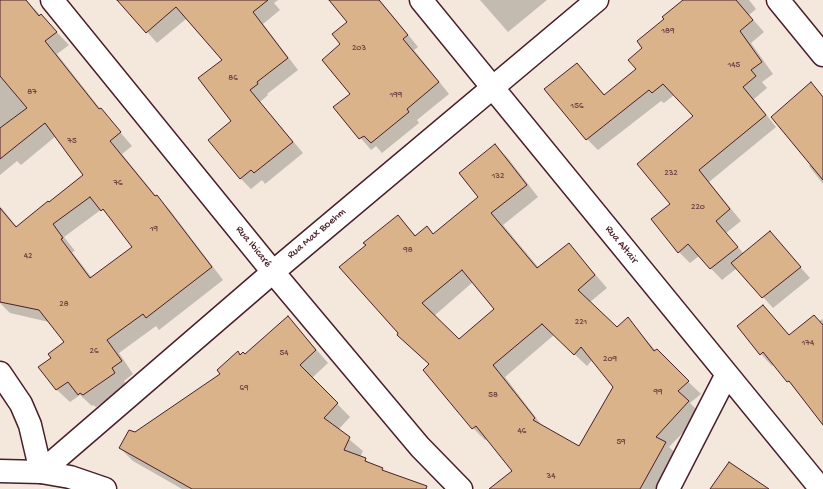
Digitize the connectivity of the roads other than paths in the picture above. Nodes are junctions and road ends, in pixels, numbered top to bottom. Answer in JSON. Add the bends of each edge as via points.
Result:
{"nodes":[{"id":1,"x":52,"y":0,"type":"edge"},
{"id":2,"x":421,"y":0,"type":"edge"},
{"id":3,"x":597,"y":0,"type":"edge"},
{"id":4,"x":778,"y":0,"type":"edge"},
{"id":5,"x":823,"y":55,"type":"edge"},
{"id":6,"x":492,"y":88,"type":"junction"},
{"id":7,"x":273,"y":272,"type":"junction"},
{"id":8,"x":0,"y":373,"type":"edge"},
{"id":9,"x":727,"y":374,"type":"junction"},
{"id":10,"x":0,"y":471,"type":"edge"},
{"id":11,"x":41,"y":472,"type":"junction"},
{"id":12,"x":106,"y":489,"type":"edge"},
{"id":13,"x":462,"y":489,"type":"edge"},
{"id":14,"x":668,"y":489,"type":"edge"},
{"id":15,"x":821,"y":489,"type":"edge"}],
"edges":[{"from":1,"to":7,"type":"street","name":"Rua Ibicaré"},
{"from":2,"to":6,"type":"street","name":"Rua Altair"},
{"from":3,"to":6,"type":"street","name":"Rua Max Boehm"},
{"from":4,"to":5,"type":"street"},
{"from":6,"to":7,"type":"street","name":"Rua Max Boehm"},
{"from":6,"to":9,"type":"street","name":"Rua Altair"},
{"from":7,"to":11,"type":"street","name":"Rua Max Boehm"},
{"from":7,"to":13,"type":"street","name":"Rua Ibicaré","via":[[420,447]]},
{"from":8,"to":11,"type":"street","via":[[21,404],[30,425]]},
{"from":9,"to":14,"type":"street"},
{"from":9,"to":15,"type":"street","name":"Rua Altair"},
{"from":10,"to":11,"type":"street"},
{"from":11,"to":12,"type":"street","via":[[70,476]]}]}
